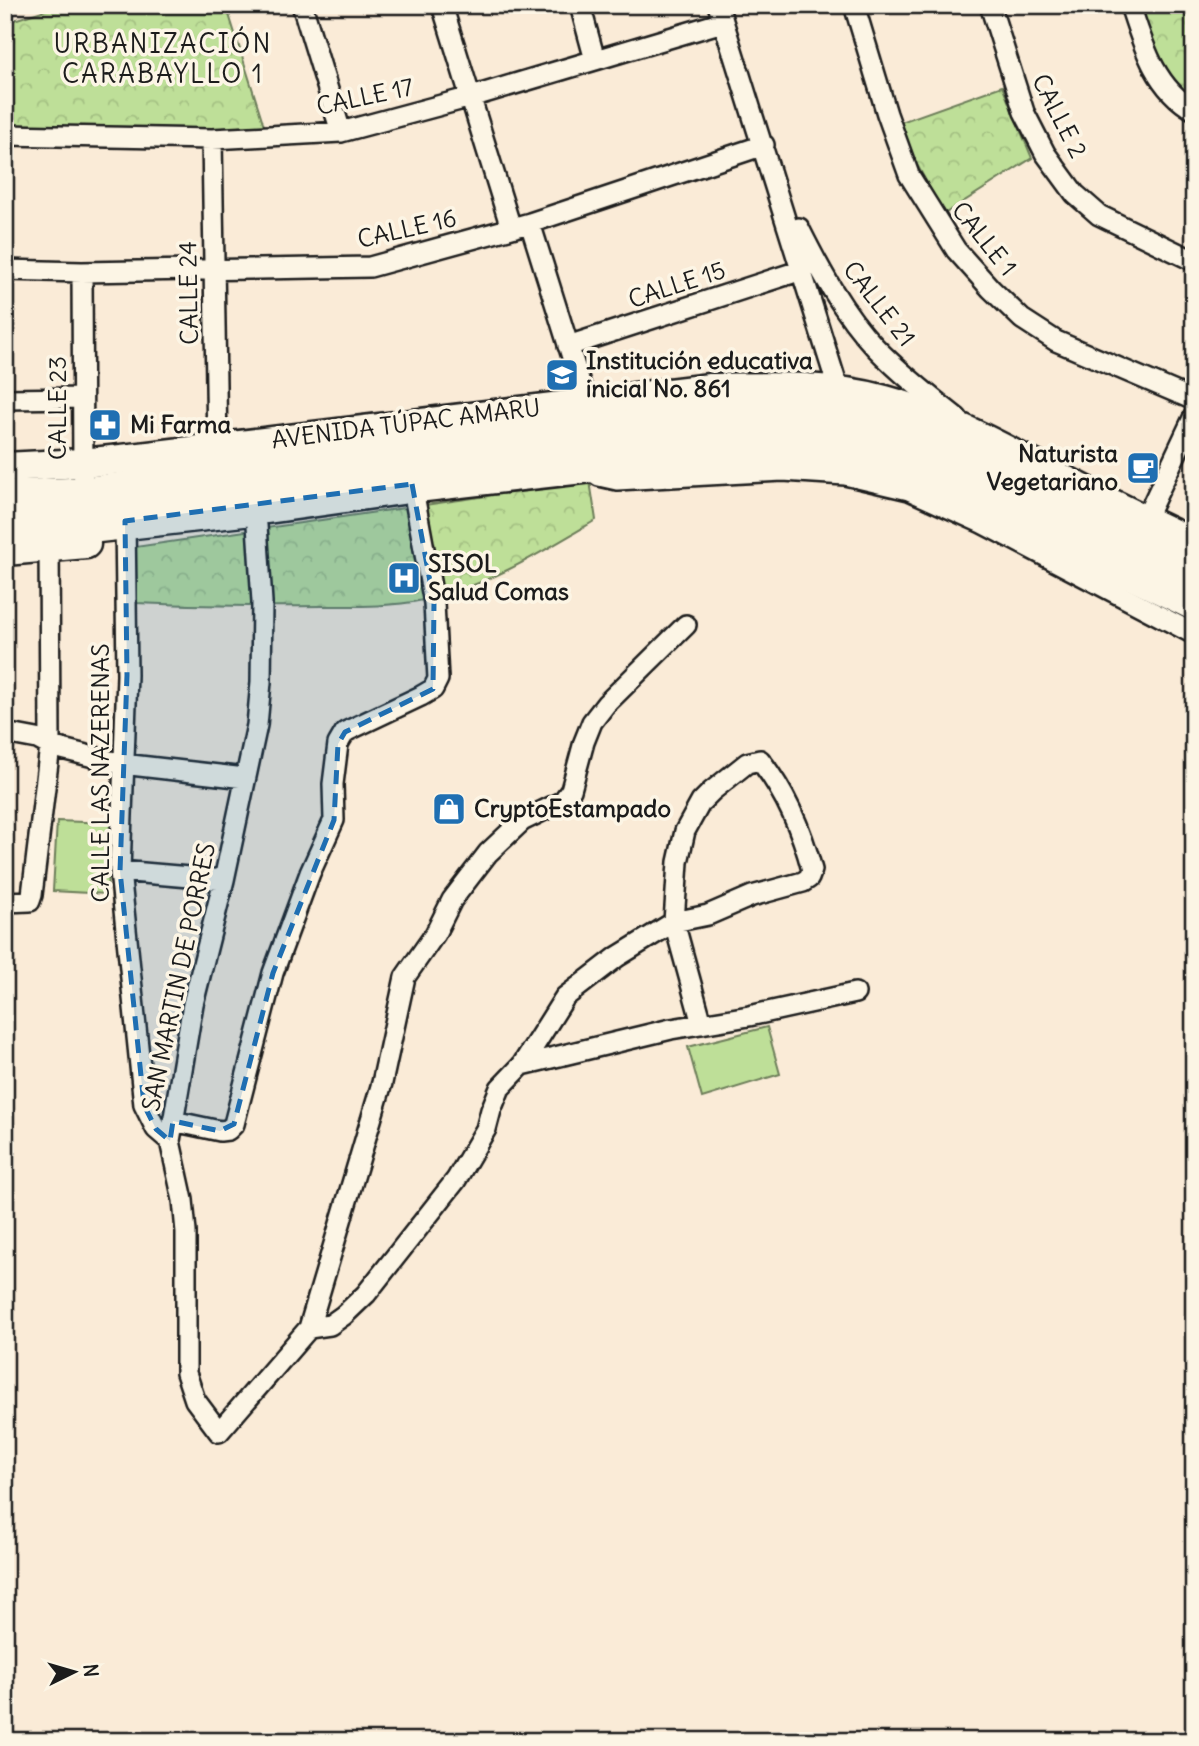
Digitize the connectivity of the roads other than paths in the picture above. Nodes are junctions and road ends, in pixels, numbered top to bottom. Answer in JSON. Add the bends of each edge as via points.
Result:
{"nodes":[{"id":1,"x":302,"y":5,"type":"edge"},
{"id":2,"x":442,"y":5,"type":"edge"},
{"id":3,"x":580,"y":5,"type":"edge"},
{"id":4,"x":854,"y":5,"type":"edge"},
{"id":5,"x":990,"y":5,"type":"edge"},
{"id":6,"x":1130,"y":5,"type":"edge"},
{"id":7,"x":721,"y":14,"type":"edge"},
{"id":8,"x":595,"y":60,"type":"junction"},
{"id":9,"x":471,"y":97,"type":"junction"},
{"id":10,"x":1194,"y":110,"type":"edge"},
{"id":11,"x":341,"y":132,"type":"junction"},
{"id":12,"x":5,"y":135,"type":"edge"},
{"id":13,"x":212,"y":139,"type":"junction"},
{"id":14,"x":764,"y":145,"type":"junction"},
{"id":15,"x":773,"y":175,"type":"junction"},
{"id":16,"x":520,"y":225,"type":"junction"},
{"id":17,"x":1194,"y":261,"type":"edge"},
{"id":18,"x":213,"y":269,"type":"junction"},
{"id":19,"x":5,"y":270,"type":"edge"},
{"id":20,"x":802,"y":270,"type":"junction"},
{"id":21,"x":82,"y":272,"type":"junction"},
{"id":22,"x":568,"y":346,"type":"junction"},
{"id":23,"x":839,"y":391,"type":"junction"},
{"id":24,"x":82,"y":398,"type":"junction"},
{"id":25,"x":5,"y":399,"type":"edge"},
{"id":26,"x":1194,"y":400,"type":"edge"},
{"id":27,"x":586,"y":402,"type":"junction"},
{"id":28,"x":1194,"y":416,"type":"edge"},
{"id":29,"x":980,"y":436,"type":"junction"},
{"id":30,"x":217,"y":447,"type":"junction"},
{"id":31,"x":583,"y":464,"type":"junction"},
{"id":32,"x":5,"y":467,"type":"edge"},
{"id":33,"x":412,"y":484,"type":"junction"},
{"id":34,"x":5,"y":499,"type":"edge"},
{"id":35,"x":72,"y":517,"type":"junction"},
{"id":36,"x":125,"y":520,"type":"junction"},
{"id":37,"x":1145,"y":520,"type":"junction"},
{"id":38,"x":257,"y":525,"type":"dead end"},
{"id":39,"x":5,"y":529,"type":"edge"},
{"id":40,"x":1194,"y":543,"type":"edge"},
{"id":41,"x":5,"y":551,"type":"edge"},
{"id":42,"x":1194,"y":571,"type":"edge"},
{"id":43,"x":1194,"y":601,"type":"edge"},
{"id":44,"x":686,"y":625,"type":"dead end"},
{"id":45,"x":1194,"y":634,"type":"edge"},
{"id":46,"x":5,"y":733,"type":"edge"},
{"id":47,"x":50,"y":746,"type":"junction"},
{"id":48,"x":122,"y":764,"type":"junction"},
{"id":49,"x":245,"y":778,"type":"junction"},
{"id":50,"x":120,"y":871,"type":"junction"},
{"id":51,"x":224,"y":880,"type":"junction"},
{"id":52,"x":5,"y":902,"type":"edge"},
{"id":53,"x":674,"y":922,"type":"junction"},
{"id":54,"x":855,"y":993,"type":"dead end"},
{"id":55,"x":702,"y":1024,"type":"junction"},
{"id":56,"x":522,"y":1065,"type":"junction"},
{"id":57,"x":173,"y":1121,"type":"junction"},
{"id":58,"x":170,"y":1141,"type":"junction"},
{"id":59,"x":309,"y":1328,"type":"junction"}],
"edges":[{"from":1,"to":11,"type":"street"},
{"from":2,"to":9,"type":"street"},
{"from":3,"to":8,"type":"street"},
{"from":4,"to":26,"type":"street","name":"CALLE 1","via":[[909,175],[956,250],[1022,319],[1056,341]]},
{"from":5,"to":17,"type":"street","name":"CALLE 2","via":[[1024,112],[1045,153],[1075,194],[1100,215]]},
{"from":6,"to":10,"type":"street","via":[[1152,66],[1169,91]]},
{"from":7,"to":8,"type":"street","name":"CALLE 17"},
{"from":7,"to":14,"type":"street","name":"CALLE 21"},
{"from":8,"to":9,"type":"street","name":"CALLE 17"},
{"from":9,"to":11,"type":"street","name":"CALLE 17"},
{"from":9,"to":16,"type":"street"},
{"from":11,"to":13,"type":"street","name":"CALLE 17"},
{"from":12,"to":13,"type":"street","name":"CALLE 17"},
{"from":13,"to":18,"type":"street","name":"CALLE 24"},
{"from":14,"to":15,"type":"street","name":"CALLE 21"},
{"from":14,"to":16,"type":"street","name":"CALLE 16"},
{"from":15,"to":20,"type":"street","name":"CALLE 21"},
{"from":15,"to":29,"type":"street","name":"CALLE 21","via":[[810,250],[866,336]]},
{"from":16,"to":18,"type":"street","name":"CALLE 16","via":[[370,267]]},
{"from":16,"to":22,"type":"street"},
{"from":18,"to":21,"type":"street","name":"CALLE 16"},
{"from":18,"to":30,"type":"street","name":"CALLE 24"},
{"from":19,"to":21,"type":"street","name":"CALLE 16"},
{"from":20,"to":22,"type":"street","name":"CALLE 15"},
{"from":20,"to":23,"type":"street","name":"CALLE 21"},
{"from":21,"to":24,"type":"street","name":"CALLE 23"},
{"from":22,"to":27,"type":"street"},
{"from":23,"to":27,"type":"main road","name":"AVENIDA TÚPAC AMARU","via":[[710,388]]},
{"from":23,"to":29,"type":"main road","name":"AVENIDA TÚPAC AMARU","via":[[924,411]]},
{"from":24,"to":25,"type":"street"},
{"from":24,"to":35,"type":"street","name":"CALLE 23"},
{"from":27,"to":30,"type":"main road","name":"AVENIDA TÚPAC AMARU"},
{"from":28,"to":37,"type":"street"},
{"from":29,"to":37,"type":"main road","name":"AVENIDA TÚPAC AMARU"},
{"from":30,"to":35,"type":"main road","name":"AVENIDA TÚPAC AMARU"},
{"from":31,"to":33,"type":"highway","name":"AVENIDA TÚPAC AMARU"},
{"from":31,"to":43,"type":"highway","name":"AVENIDA TÚPAC AMARU","via":[[755,445],[825,448],[887,461],[948,481]]},
{"from":31,"to":45,"type":"street","via":[[599,476],[617,480],[783,471],[845,475],[909,490]]},
{"from":32,"to":35,"type":"main road","name":"AVENIDA TÚPAC AMARU"},
{"from":33,"to":36,"type":"highway","name":"AVENIDA TÚPAC AMARU"},
{"from":33,"to":57,"type":"street","via":[[434,603],[438,679],[433,689],[421,696],[345,732],[338,744],[334,820],[273,973],[234,1124],[220,1131]]},
{"from":34,"to":35,"type":"highway","name":"AVENIDA TÚPAC AMARU"},
{"from":35,"to":36,"type":"highway","name":"AVENIDA TÚPAC AMARU"},
{"from":35,"to":39,"type":"highway","name":"AVENIDA TÚPAC AMARU"},
{"from":35,"to":41,"type":"main road"},
{"from":35,"to":42,"type":"highway","name":"AVENIDA TÚPAC AMARU","via":[[407,454],[755,416],[826,420],[893,433],[957,455]]},
{"from":35,"to":47,"type":"street","name":"CALLE 23"},
{"from":36,"to":48,"type":"street","name":"CALLE LAS NAZERENAS","via":[[127,675]]},
{"from":37,"to":40,"type":"main road","name":"AVENIDA TÚPAC AMARU"},
{"from":38,"to":49,"type":"street","name":"SAN MARTIN DE PORRES","via":[[261,682]]},
{"from":44,"to":59,"type":"street","via":[[592,722],[564,801],[522,821],[488,853],[452,900],[405,977],[382,1083]]},
{"from":46,"to":47,"type":"street"},
{"from":47,"to":48,"type":"street"},
{"from":47,"to":52,"type":"street","name":"CALLE 23","via":[[32,895],[30,901]]},
{"from":48,"to":49,"type":"street"},
{"from":48,"to":50,"type":"street","name":"CALLE LAS NAZERENAS"},
{"from":49,"to":51,"type":"street","name":"SAN MARTIN DE PORRES"},
{"from":50,"to":51,"type":"street"},
{"from":50,"to":58,"type":"street","name":"CALLE LAS NAZERENAS","via":[[144,1105],[156,1129]]},
{"from":51,"to":57,"type":"street","name":"SAN MARTIN DE PORRES","via":[[193,1003]]},
{"from":53,"to":53,"type":"street","via":[[685,831],[712,791],[747,763],[760,760],[777,782],[802,838],[812,870],[809,878],[752,895],[708,915]]},
{"from":53,"to":55,"type":"street"},
{"from":53,"to":56,"type":"street","via":[[565,997]]},
{"from":54,"to":55,"type":"street"},
{"from":55,"to":56,"type":"street"},
{"from":56,"to":59,"type":"street","via":[[500,1088],[486,1129],[456,1180],[366,1294],[330,1325]]},
{"from":57,"to":58,"type":"street","name":"SAN MARTIN DE PORRES"},
{"from":58,"to":59,"type":"street","name":"SAN MARTIN DE PORRES","via":[[184,1200],[186,1373],[195,1400],[219,1432]]}]}
